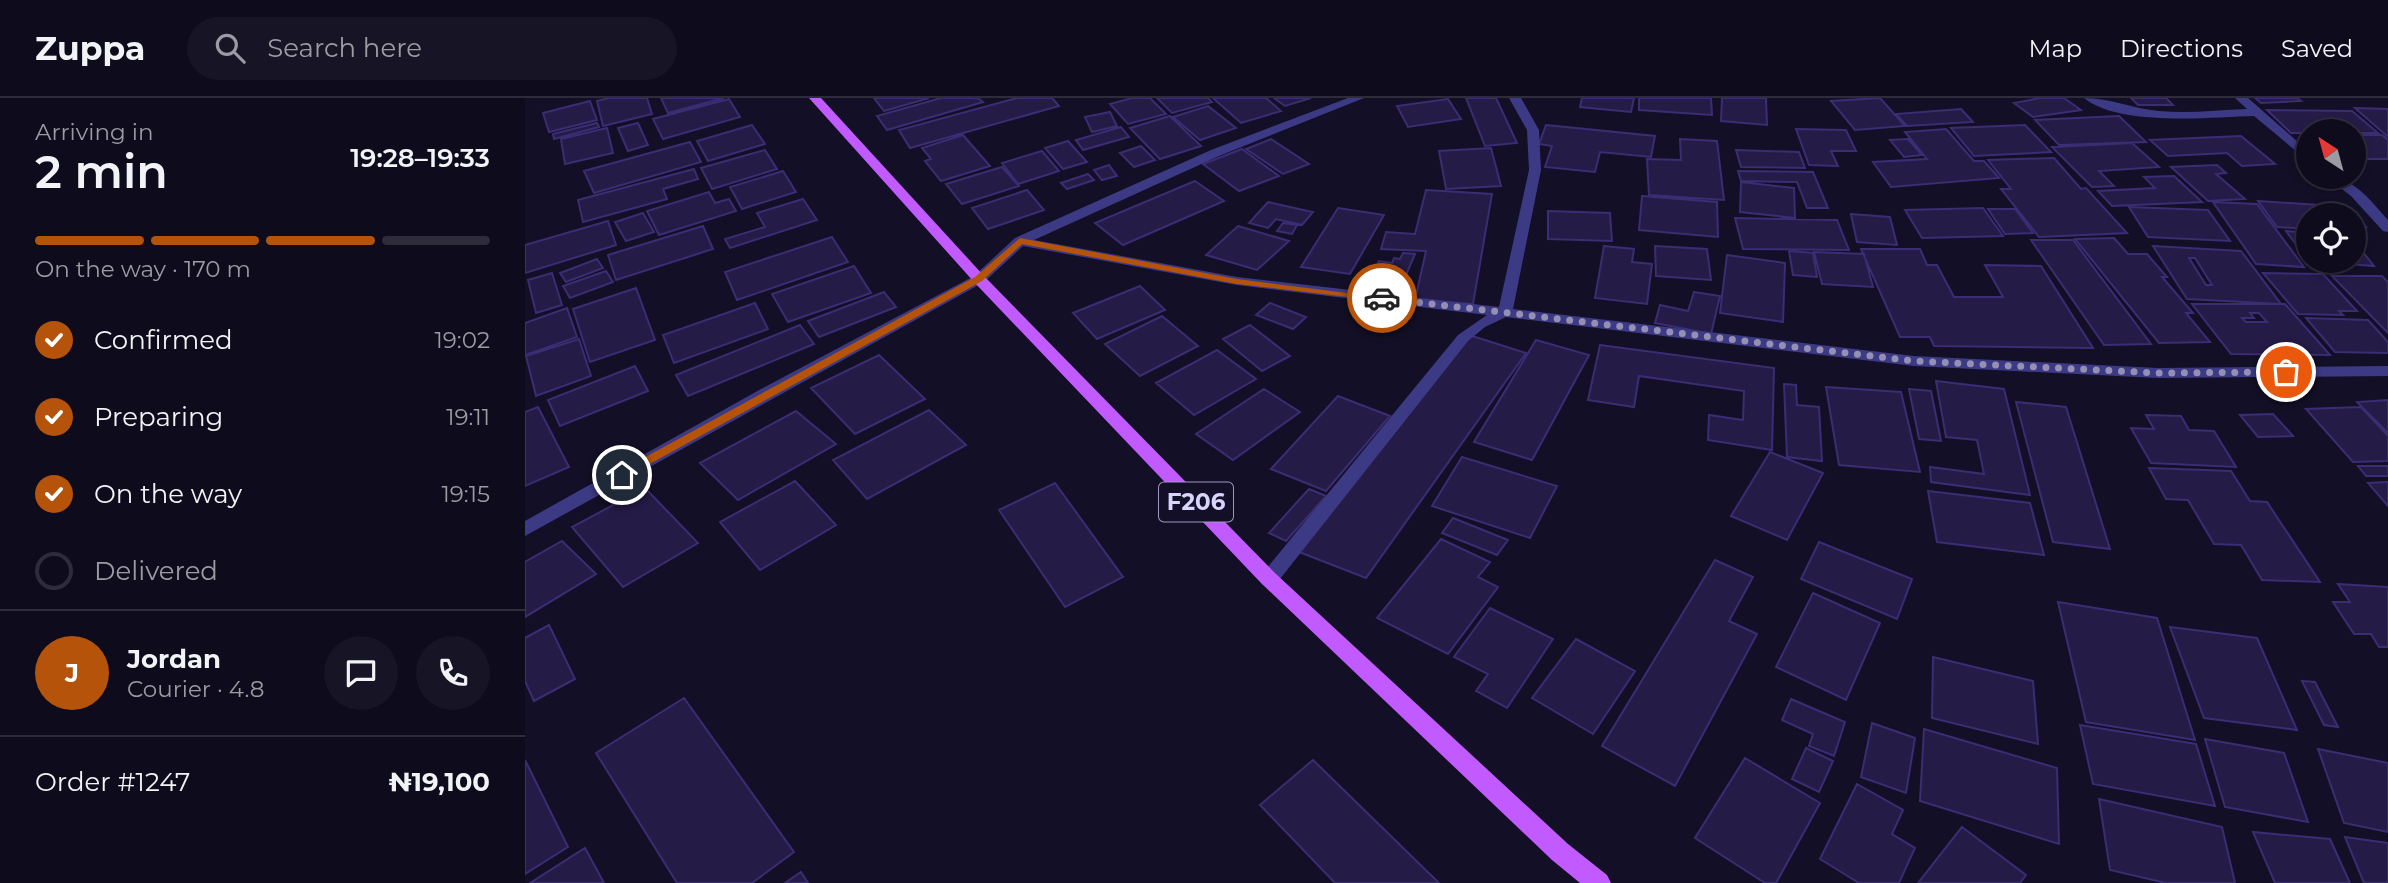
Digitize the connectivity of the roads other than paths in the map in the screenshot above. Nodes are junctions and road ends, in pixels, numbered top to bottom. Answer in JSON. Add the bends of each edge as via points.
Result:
{"nodes":[{"id":1,"x":815,"y":98,"type":"edge"},
{"id":2,"x":1358,"y":98,"type":"edge"},
{"id":3,"x":1515,"y":98,"type":"edge"},
{"id":4,"x":2090,"y":98,"type":"edge"},
{"id":5,"x":2241,"y":98,"type":"edge"},
{"id":6,"x":2258,"y":112,"type":"junction"},
{"id":7,"x":2296,"y":145,"type":"edge"},
{"id":8,"x":2349,"y":189,"type":"edge"},
{"id":9,"x":2388,"y":228,"type":"edge"},
{"id":10,"x":1020,"y":241,"type":"junction"},
{"id":11,"x":979,"y":279,"type":"junction"},
{"id":12,"x":1505,"y":312,"type":"junction"},
{"id":13,"x":2388,"y":371,"type":"edge"},
{"id":14,"x":525,"y":529,"type":"edge"},
{"id":15,"x":1269,"y":579,"type":"junction"},
{"id":16,"x":1599,"y":883,"type":"edge"}],
"edges":[{"from":1,"to":11,"type":"main road","number":"F206"},
{"from":2,"to":10,"type":"street","via":[[1215,153]]},
{"from":3,"to":12,"type":"street","via":[[1533,130],[1535,170]]},
{"from":4,"to":6,"type":"street","via":[[2161,115]]},
{"from":5,"to":6,"type":"street"},
{"from":6,"to":7,"type":"street"},
{"from":8,"to":9,"type":"street"},
{"from":10,"to":11,"type":"street"},
{"from":10,"to":12,"type":"street","via":[[1237,281]]},
{"from":11,"to":14,"type":"street"},
{"from":11,"to":15,"type":"main road","number":"F206"},
{"from":12,"to":13,"type":"street","via":[[1914,361],[2158,373]]},
{"from":12,"to":15,"type":"street","via":[[1463,338]]},
{"from":15,"to":16,"type":"main road","number":"F206","via":[[1560,852]]}]}
